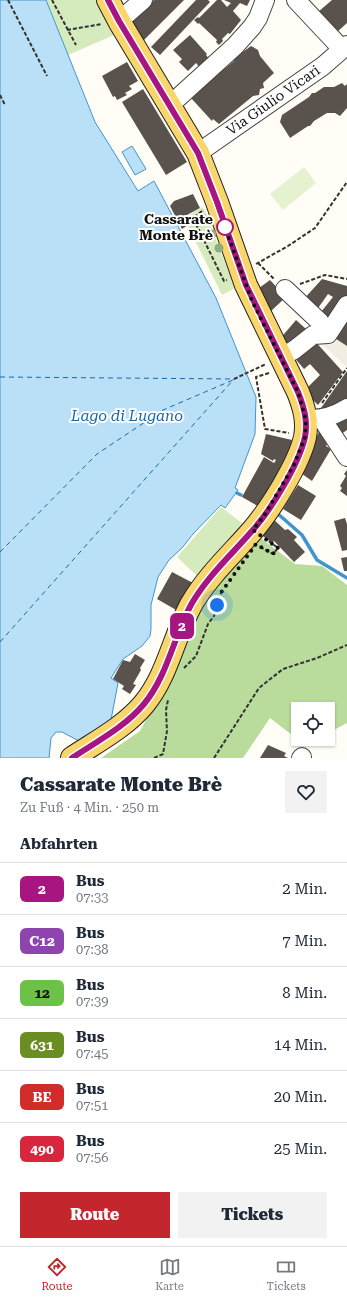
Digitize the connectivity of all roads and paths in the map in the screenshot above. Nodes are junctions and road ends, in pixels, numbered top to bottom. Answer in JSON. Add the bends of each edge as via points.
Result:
{"nodes":[{"id":1,"x":8,"y":0,"type":"edge"},
{"id":2,"x":52,"y":0,"type":"edge"},
{"id":3,"x":108,"y":0,"type":"edge"},
{"id":4,"x":143,"y":0,"type":"edge"},
{"id":5,"x":265,"y":0,"type":"edge"},
{"id":6,"x":296,"y":0,"type":"edge"},
{"id":7,"x":119,"y":21,"type":"junction"},
{"id":8,"x":67,"y":30,"type":"junction"},
{"id":9,"x":76,"y":45,"type":"dead end"},
{"id":10,"x":344,"y":47,"type":"edge"},
{"id":11,"x":47,"y":76,"type":"dead end"},
{"id":12,"x":0,"y":95,"type":"edge"},
{"id":13,"x":5,"y":105,"type":"dead end"},
{"id":14,"x":170,"y":105,"type":"junction"},
{"id":15,"x":198,"y":153,"type":"junction"},
{"id":16,"x":347,"y":182,"type":"edge"},
{"id":17,"x":193,"y":218,"type":"dead end"},
{"id":18,"x":347,"y":279,"type":"edge"},
{"id":19,"x":224,"y":281,"type":"dead end"},
{"id":20,"x":285,"y":289,"type":"junction"},
{"id":21,"x":347,"y":305,"type":"edge"},
{"id":22,"x":320,"y":322,"type":"dead end"},
{"id":23,"x":275,"y":365,"type":"junction"},
{"id":24,"x":347,"y":368,"type":"edge"},
{"id":25,"x":234,"y":379,"type":"dead end"},
{"id":26,"x":347,"y":408,"type":"edge"},
{"id":27,"x":310,"y":424,"type":"junction"},
{"id":28,"x":347,"y":457,"type":"edge"},
{"id":29,"x":254,"y":537,"type":"junction"},
{"id":30,"x":224,"y":589,"type":"dead end"},
{"id":31,"x":347,"y":645,"type":"edge"},
{"id":32,"x":182,"y":670,"type":"dead end"},
{"id":33,"x":168,"y":699,"type":"dead end"},
{"id":34,"x":72,"y":758,"type":"edge"},
{"id":35,"x":154,"y":758,"type":"edge"},
{"id":36,"x":214,"y":758,"type":"edge"}],
"edges":[{"from":1,"to":11,"type":"path"},
{"from":2,"to":8,"type":"path"},
{"from":3,"to":7,"type":"main road"},
{"from":4,"to":7,"type":"street"},
{"from":5,"to":14,"type":"street","via":[[258,18],[235,46]]},
{"from":6,"to":10,"type":"street"},
{"from":7,"to":8,"type":"path"},
{"from":7,"to":14,"type":"main road"},
{"from":8,"to":9,"type":"path"},
{"from":10,"to":15,"type":"street","name":"Via Giulio Vicari","via":[[323,66]]},
{"from":12,"to":13,"type":"path"},
{"from":14,"to":15,"type":"main road"},
{"from":15,"to":23,"type":"main road"},
{"from":16,"to":20,"type":"path","via":[[316,228],[258,263]]},
{"from":17,"to":19,"type":"path"},
{"from":18,"to":20,"type":"path","via":[[325,275]]},
{"from":20,"to":22,"type":"street"},
{"from":21,"to":23,"type":"street","via":[[328,334],[313,334]]},
{"from":23,"to":25,"type":"path"},
{"from":23,"to":27,"type":"main road","via":[[298,392]]},
{"from":23,"to":27,"type":"path","via":[[256,377],[265,428]]},
{"from":24,"to":27,"type":"path"},
{"from":26,"to":27,"type":"street"},
{"from":27,"to":28,"type":"street"},
{"from":27,"to":29,"type":"main road","via":[[294,465]]},
{"from":29,"to":29,"type":"path","via":[[273,554],[278,548]]},
{"from":29,"to":34,"type":"main road","via":[[219,566],[202,588],[147,701],[130,719]]},
{"from":30,"to":32,"type":"path","via":[[196,656]]},
{"from":31,"to":36,"type":"path","via":[[283,669],[265,683],[255,692]]},
{"from":33,"to":35,"type":"path","via":[[168,731],[163,754]]}]}
